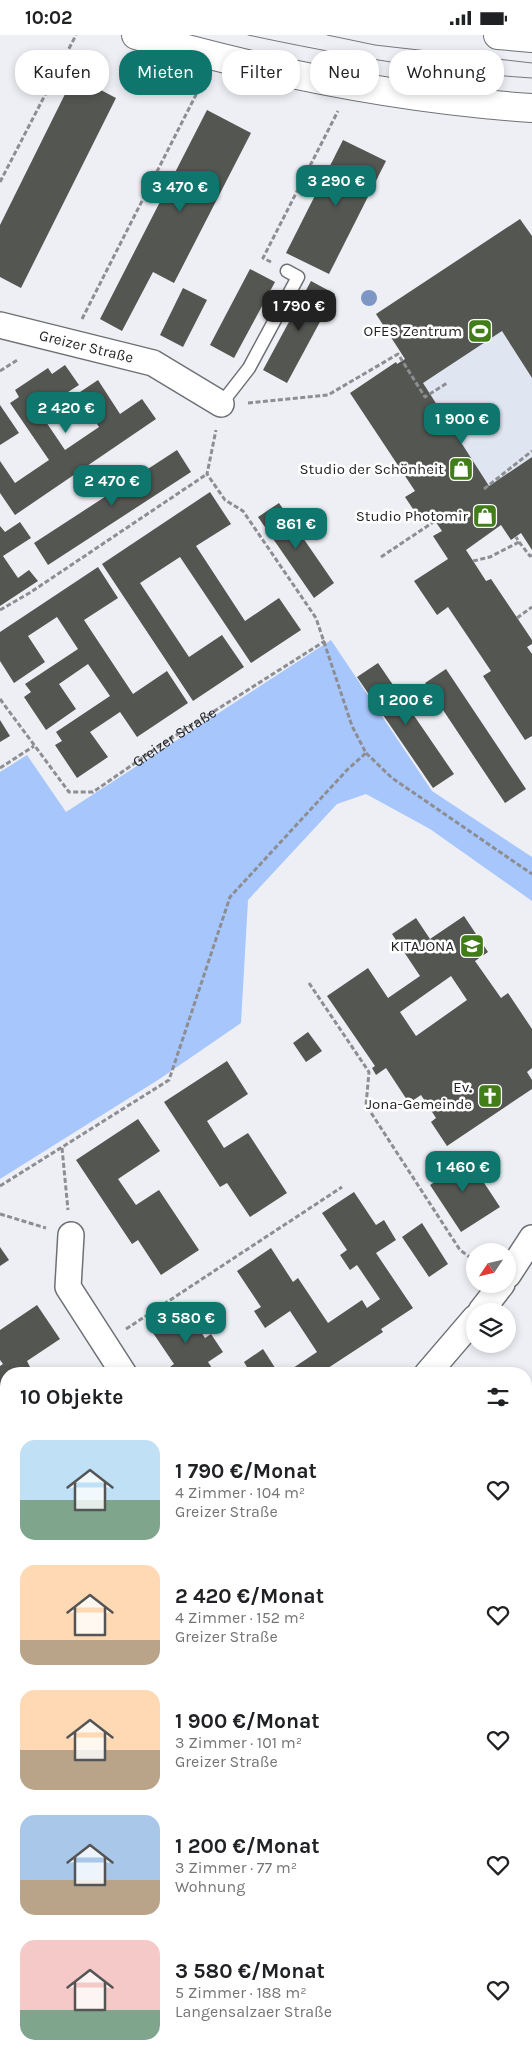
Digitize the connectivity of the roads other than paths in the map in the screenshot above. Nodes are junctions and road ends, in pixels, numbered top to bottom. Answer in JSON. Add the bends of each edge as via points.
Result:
{"nodes":[{"id":1,"x":136,"y":35,"type":"edge"},
{"id":2,"x":498,"y":35,"type":"edge"},
{"id":3,"x":532,"y":38,"type":"edge"},
{"id":4,"x":532,"y":108,"type":"edge"},
{"id":5,"x":287,"y":271,"type":"road end"},
{"id":6,"x":0,"y":325,"type":"edge"},
{"id":7,"x":221,"y":404,"type":"joint"},
{"id":8,"x":71,"y":1235,"type":"road end"},
{"id":9,"x":532,"y":1237,"type":"edge"},
{"id":10,"x":516,"y":1262,"type":"edge"},
{"id":11,"x":495,"y":1293,"type":"edge"},
{"id":12,"x":487,"y":1303,"type":"edge"},
{"id":13,"x":466,"y":1329,"type":"edge"},
{"id":14,"x":119,"y":1367,"type":"edge"},
{"id":15,"x":433,"y":1367,"type":"edge"}],
"edges":[{"from":1,"to":4,"type":"main road","via":[[351,86]]},
{"from":2,"to":3,"type":"main road"},
{"from":5,"to":7,"type":"lane","via":[[298,277],[249,367]]},
{"from":6,"to":7,"type":"street","name":"Greizer Straße","via":[[153,363]]},
{"from":8,"to":14,"type":"street","via":[[68,1287]]},
{"from":9,"to":10,"type":"street"},
{"from":11,"to":12,"type":"street"},
{"from":13,"to":15,"type":"street"}]}
